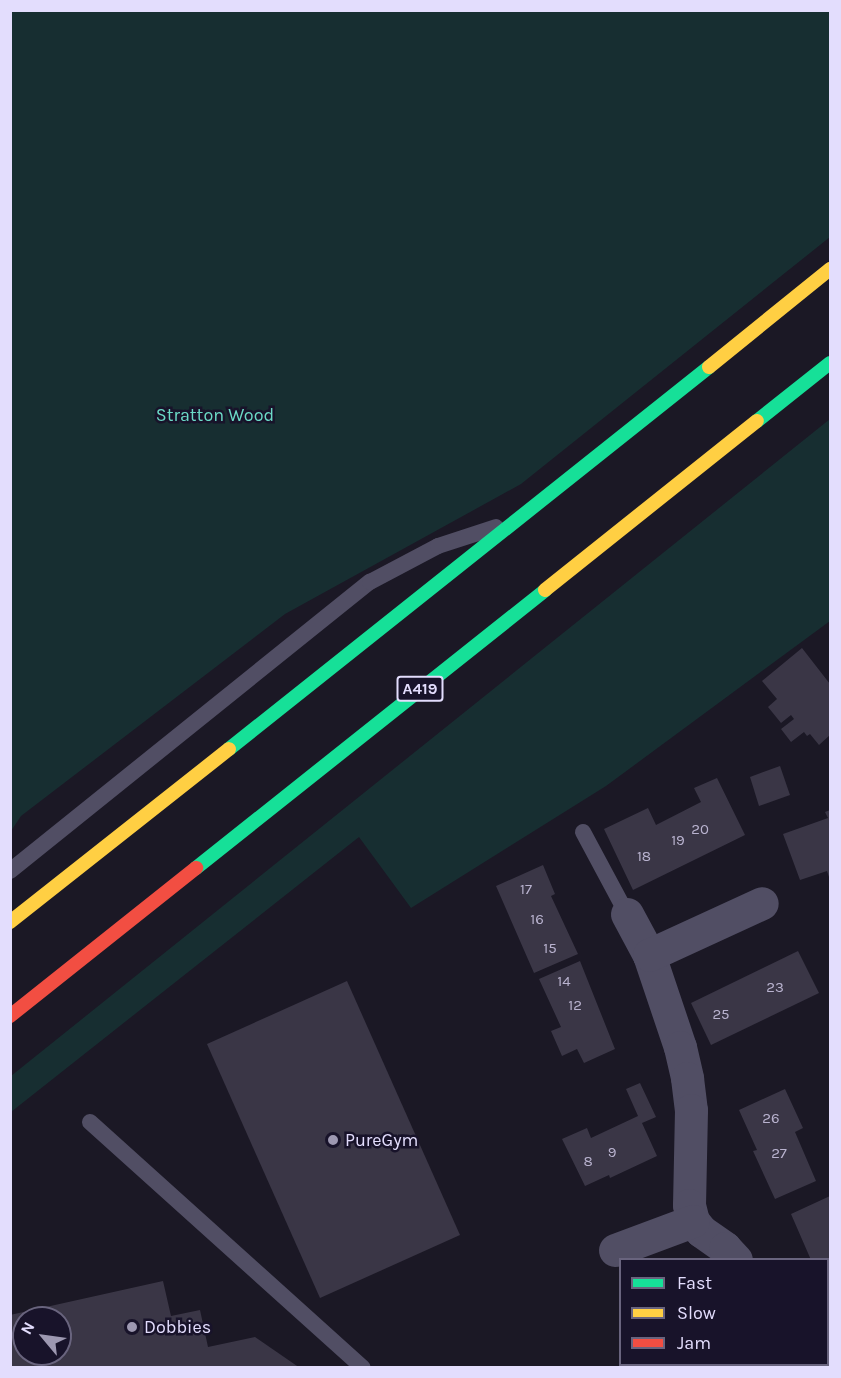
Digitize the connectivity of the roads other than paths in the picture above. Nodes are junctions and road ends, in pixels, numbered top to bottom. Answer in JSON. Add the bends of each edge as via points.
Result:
{"nodes":[{"id":1,"x":831,"y":269,"type":"edge"},
{"id":2,"x":831,"y":363,"type":"edge"},
{"id":3,"x":521,"y":519,"type":"junction"},
{"id":4,"x":583,"y":832,"type":"dead end"},
{"id":5,"x":10,"y":871,"type":"edge"},
{"id":6,"x":762,"y":903,"type":"dead end"},
{"id":7,"x":627,"y":914,"type":"joint"},
{"id":8,"x":10,"y":922,"type":"edge"},
{"id":9,"x":649,"y":955,"type":"junction"},
{"id":10,"x":10,"y":1016,"type":"edge"},
{"id":11,"x":90,"y":1122,"type":"dead end"},
{"id":12,"x":693,"y":1221,"type":"junction"},
{"id":13,"x":615,"y":1250,"type":"dead end"},
{"id":14,"x":734,"y":1258,"type":"edge"},
{"id":15,"x":363,"y":1368,"type":"edge"}],
"edges":[{"from":1,"to":3,"type":"highway"},
{"from":2,"to":10,"type":"highway","number":"A419"},
{"from":3,"to":5,"type":"lane","via":[[438,546],[370,582]]},
{"from":3,"to":8,"type":"highway"},
{"from":4,"to":7,"type":"lane"},
{"from":6,"to":9,"type":"street"},
{"from":7,"to":9,"type":"street"},
{"from":9,"to":12,"type":"street","via":[[687,1078],[691,1121],[689,1205]]},
{"from":11,"to":15,"type":"lane"},
{"from":12,"to":13,"type":"street"},
{"from":12,"to":14,"type":"street"}]}
